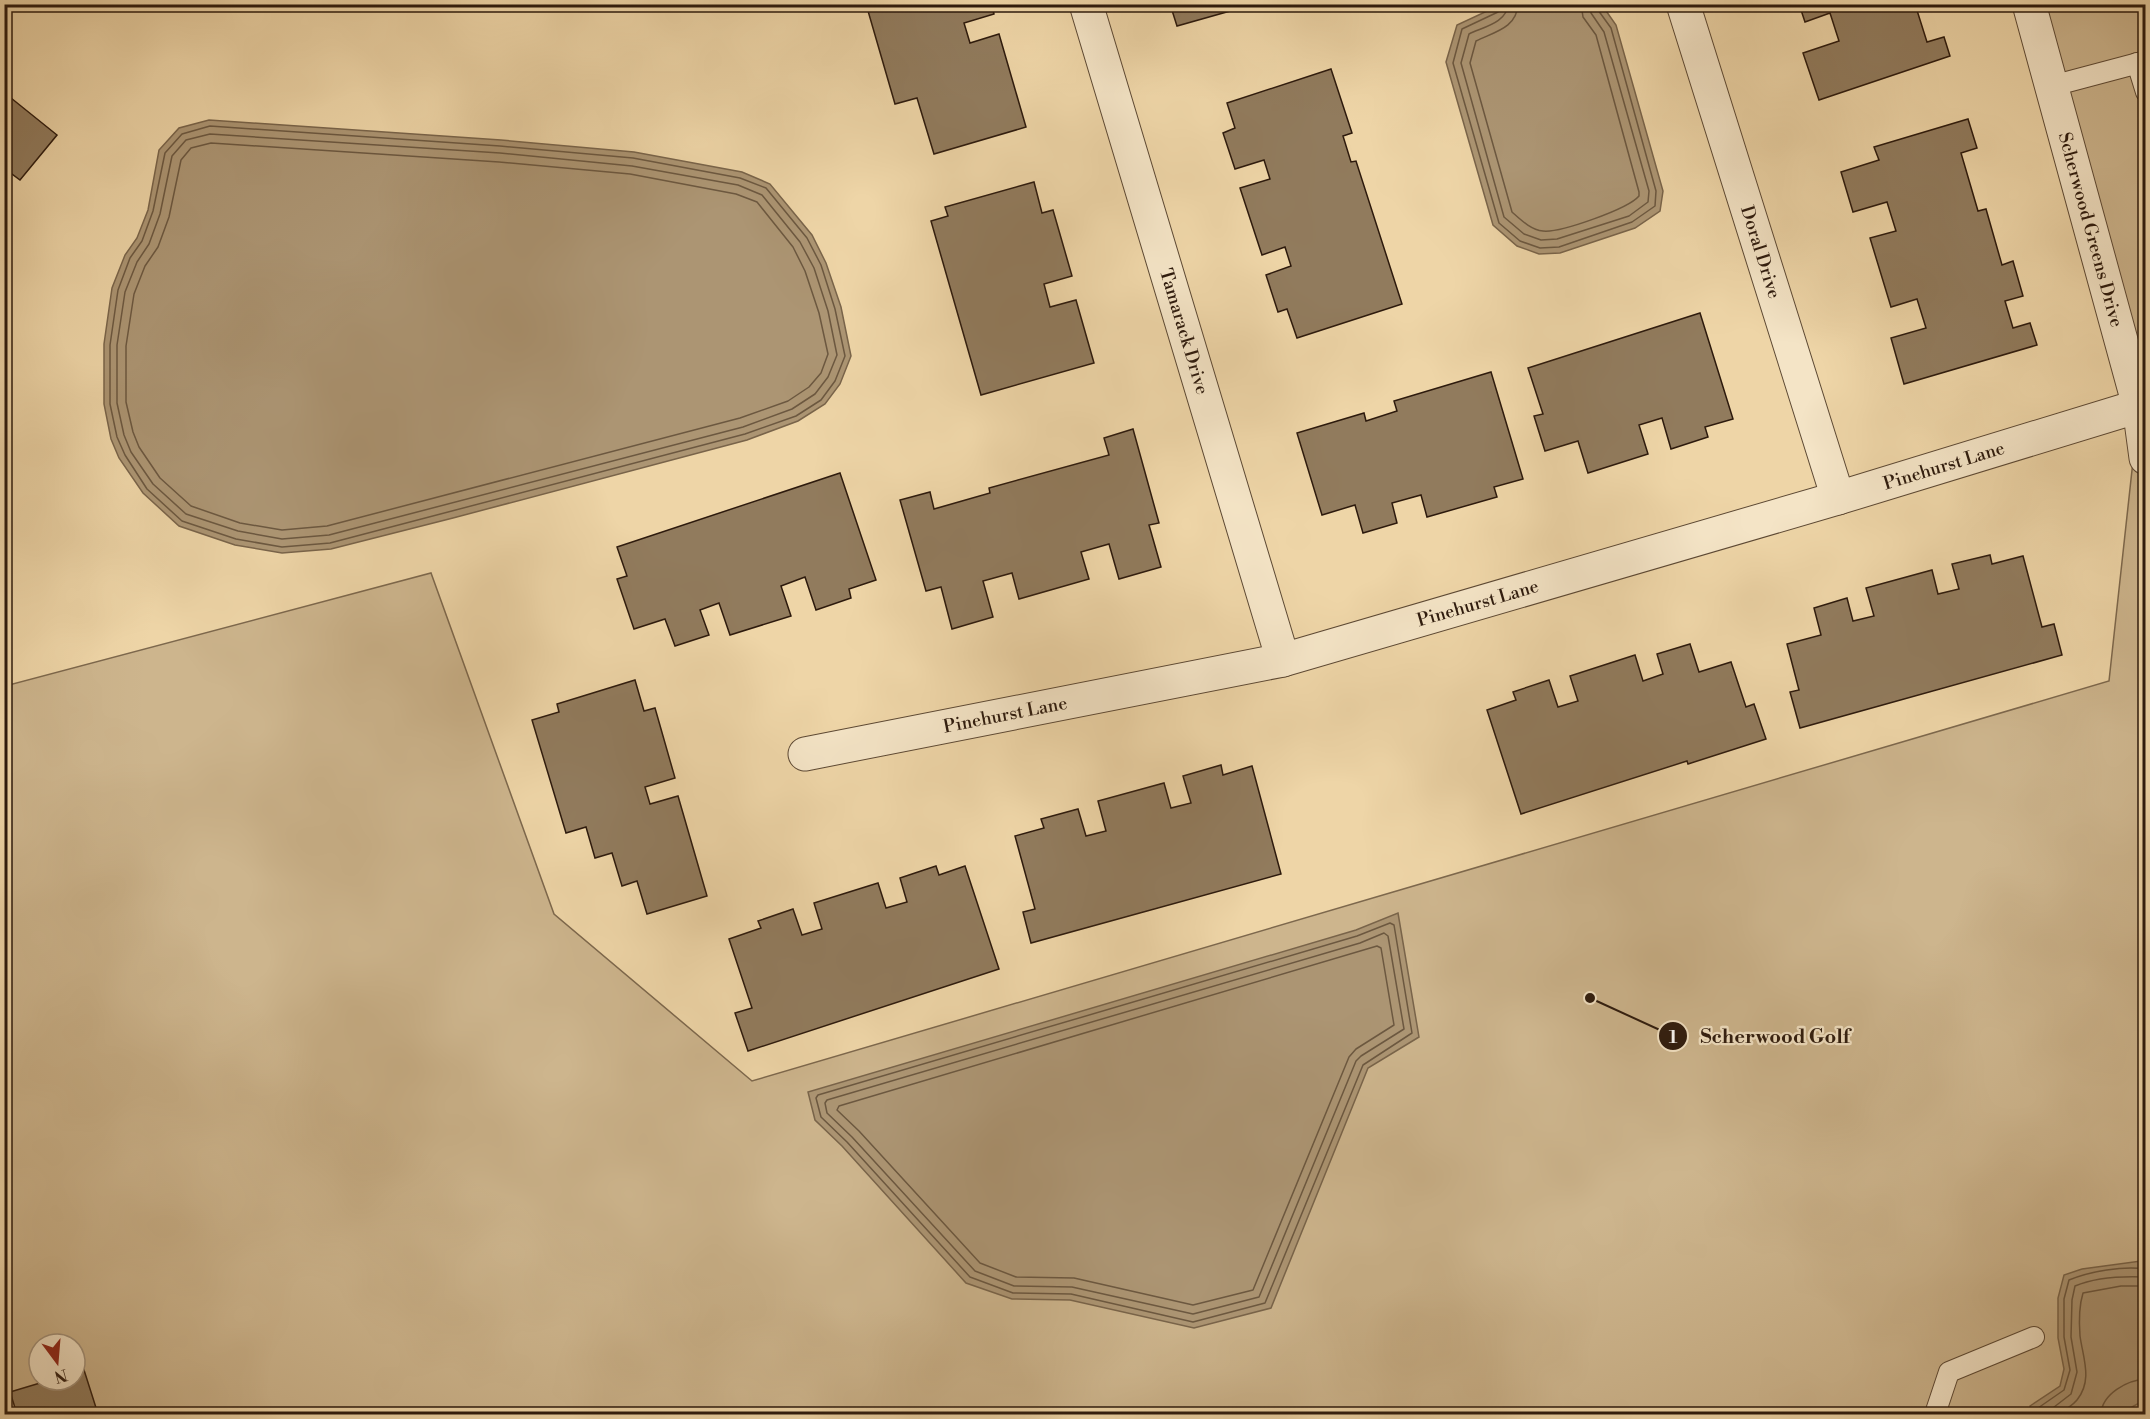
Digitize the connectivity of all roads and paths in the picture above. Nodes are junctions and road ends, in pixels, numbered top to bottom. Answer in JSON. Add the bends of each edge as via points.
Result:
{"nodes":[{"id":1,"x":1086,"y":4,"type":"edge"},
{"id":2,"x":1683,"y":4,"type":"edge"},
{"id":3,"x":2029,"y":4,"type":"edge"},
{"id":4,"x":2141,"y":62,"type":"edge"},
{"id":5,"x":2052,"y":86,"type":"junction"},
{"id":6,"x":2145,"y":92,"type":"edge"},
{"id":7,"x":2139,"y":406,"type":"junction"},
{"id":8,"x":2145,"y":458,"type":"edge"},
{"id":9,"x":1838,"y":498,"type":"junction"},
{"id":10,"x":1283,"y":660,"type":"junction"},
{"id":11,"x":805,"y":754,"type":"dead end"},
{"id":12,"x":2034,"y":1337,"type":"dead end"},
{"id":13,"x":1935,"y":1414,"type":"edge"}],
"edges":[{"from":1,"to":10,"type":"street","name":"Tamarack Drive"},
{"from":2,"to":9,"type":"street","name":"Doral Drive"},
{"from":3,"to":5,"type":"street","name":"Scherwood Greens Drive"},
{"from":4,"to":5,"type":"lane"},
{"from":4,"to":6,"type":"lane"},
{"from":5,"to":7,"type":"street","name":"Scherwood Greens Drive"},
{"from":7,"to":8,"type":"street","name":"Scherwood Greens Drive"},
{"from":7,"to":9,"type":"street","name":"Pinehurst Lane"},
{"from":9,"to":10,"type":"street","name":"Pinehurst Lane"},
{"from":10,"to":11,"type":"street","name":"Pinehurst Lane"},
{"from":12,"to":13,"type":"lane","via":[[1949,1372]]}]}
